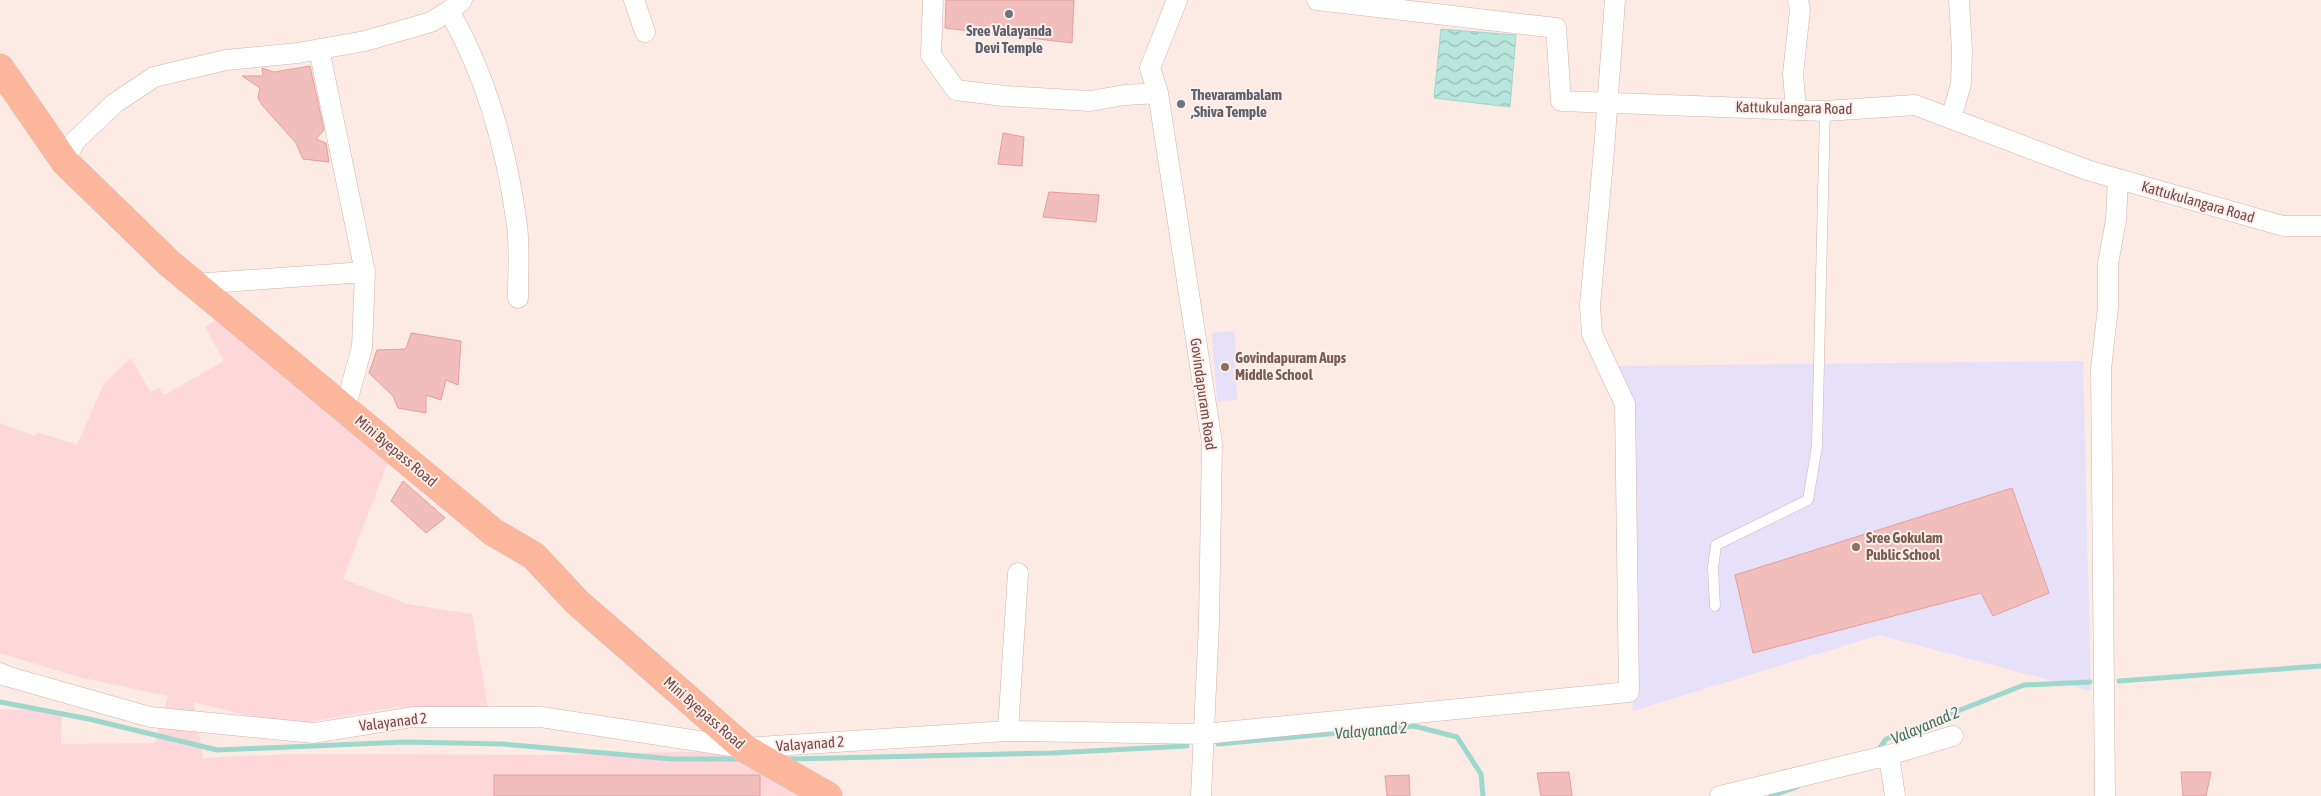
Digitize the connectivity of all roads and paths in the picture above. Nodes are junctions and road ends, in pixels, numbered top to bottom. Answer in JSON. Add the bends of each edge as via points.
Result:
{"nodes":[{"id":1,"x":634,"y":0,"type":"edge"},
{"id":2,"x":933,"y":0,"type":"edge"},
{"id":3,"x":1177,"y":0,"type":"edge"},
{"id":4,"x":1317,"y":0,"type":"edge"},
{"id":5,"x":1615,"y":0,"type":"edge"},
{"id":6,"x":1798,"y":0,"type":"edge"},
{"id":7,"x":1958,"y":0,"type":"edge"},
{"id":8,"x":456,"y":5,"type":"edge"},
{"id":9,"x":645,"y":32,"type":"dead end"},
{"id":10,"x":319,"y":49,"type":"junction"},
{"id":11,"x":0,"y":68,"type":"edge"},
{"id":12,"x":1158,"y":93,"type":"junction"},
{"id":13,"x":1606,"y":102,"type":"junction"},
{"id":14,"x":1796,"y":110,"type":"junction"},
{"id":15,"x":1825,"y":111,"type":"junction"},
{"id":16,"x":1951,"y":119,"type":"junction"},
{"id":17,"x":65,"y":162,"type":"junction"},
{"id":18,"x":2118,"y":179,"type":"junction"},
{"id":19,"x":2321,"y":226,"type":"edge"},
{"id":20,"x":365,"y":272,"type":"junction"},
{"id":21,"x":194,"y":284,"type":"junction"},
{"id":22,"x":518,"y":298,"type":"dead end"},
{"id":23,"x":345,"y":409,"type":"junction"},
{"id":24,"x":1018,"y":574,"type":"dead end"},
{"id":25,"x":1715,"y":606,"type":"dead end"},
{"id":26,"x":0,"y":673,"type":"edge"},
{"id":27,"x":1008,"y":731,"type":"junction"},
{"id":28,"x":1204,"y":734,"type":"junction"},
{"id":29,"x":1953,"y":736,"type":"dead end"},
{"id":30,"x":744,"y":748,"type":"junction"},
{"id":31,"x":1889,"y":755,"type":"junction"},
{"id":32,"x":1781,"y":789,"type":"edge"},
{"id":33,"x":828,"y":796,"type":"edge"},
{"id":34,"x":1201,"y":796,"type":"edge"},
{"id":35,"x":1720,"y":796,"type":"edge"},
{"id":36,"x":1895,"y":796,"type":"edge"},
{"id":37,"x":2105,"y":796,"type":"edge"}],
"edges":[{"from":1,"to":9,"type":"street"},
{"from":2,"to":12,"type":"street","via":[[932,55],[956,90],[1090,101]]},
{"from":3,"to":12,"type":"street","name":"Govindapuram Road","via":[[1150,68]]},
{"from":4,"to":13,"type":"street","name":"Kattukulangara Road","via":[[1556,28],[1561,101]]},
{"from":5,"to":13,"type":"street"},
{"from":6,"to":14,"type":"street","via":[[1800,10],[1793,74]]},
{"from":7,"to":16,"type":"street","via":[[1961,84]]},
{"from":8,"to":10,"type":"street","via":[[432,22],[365,41]]},
{"from":8,"to":22,"type":"street","via":[[503,155],[517,227]]},
{"from":10,"to":17,"type":"street","via":[[226,60],[154,77],[115,103],[75,141]]},
{"from":10,"to":20,"type":"street"},
{"from":11,"to":17,"type":"main road","name":"Mini Byepass Road"},
{"from":12,"to":28,"type":"street","name":"Govindapuram Road","via":[[1212,443]]},
{"from":13,"to":14,"type":"street","name":"Kattukulangara Road"},
{"from":13,"to":28,"type":"street","name":"Valayanad 2","via":[[1590,305],[1592,334],[1625,404],[1629,692]]},
{"from":14,"to":15,"type":"street","name":"Kattukulangara Road"},
{"from":15,"to":16,"type":"street","name":"Kattukulangara Road","via":[[1915,105]]},
{"from":15,"to":25,"type":"lane","via":[[1817,446],[1808,500],[1716,545],[1713,568]]},
{"from":16,"to":18,"type":"street","name":"Kattukulangara Road"},
{"from":17,"to":21,"type":"main road","name":"Mini Byepass Road"},
{"from":18,"to":19,"type":"street","name":"Kattukulangara Road","via":[[2283,226]]},
{"from":18,"to":37,"type":"street","via":[[2101,369]]},
{"from":20,"to":21,"type":"street"},
{"from":20,"to":23,"type":"street","via":[[362,347]]},
{"from":21,"to":23,"type":"main road","name":"Mini Byepass Road"},
{"from":23,"to":30,"type":"main road","name":"Mini Byepass Road","via":[[493,532],[534,556],[577,602]]},
{"from":24,"to":27,"type":"street"},
{"from":26,"to":30,"type":"street","name":"Valayanad 2","via":[[150,717],[314,733],[413,716],[541,717]]},
{"from":27,"to":28,"type":"street","name":"Valayanad 2"},
{"from":27,"to":30,"type":"street","name":"Valayanad 2"},
{"from":28,"to":34,"type":"street","name":"Govindapuram Road"},
{"from":29,"to":31,"type":"street"},
{"from":30,"to":33,"type":"main road","name":"Mini Byepass Road"},
{"from":31,"to":32,"type":"street"},
{"from":31,"to":36,"type":"street"},
{"from":32,"to":35,"type":"street"}]}
